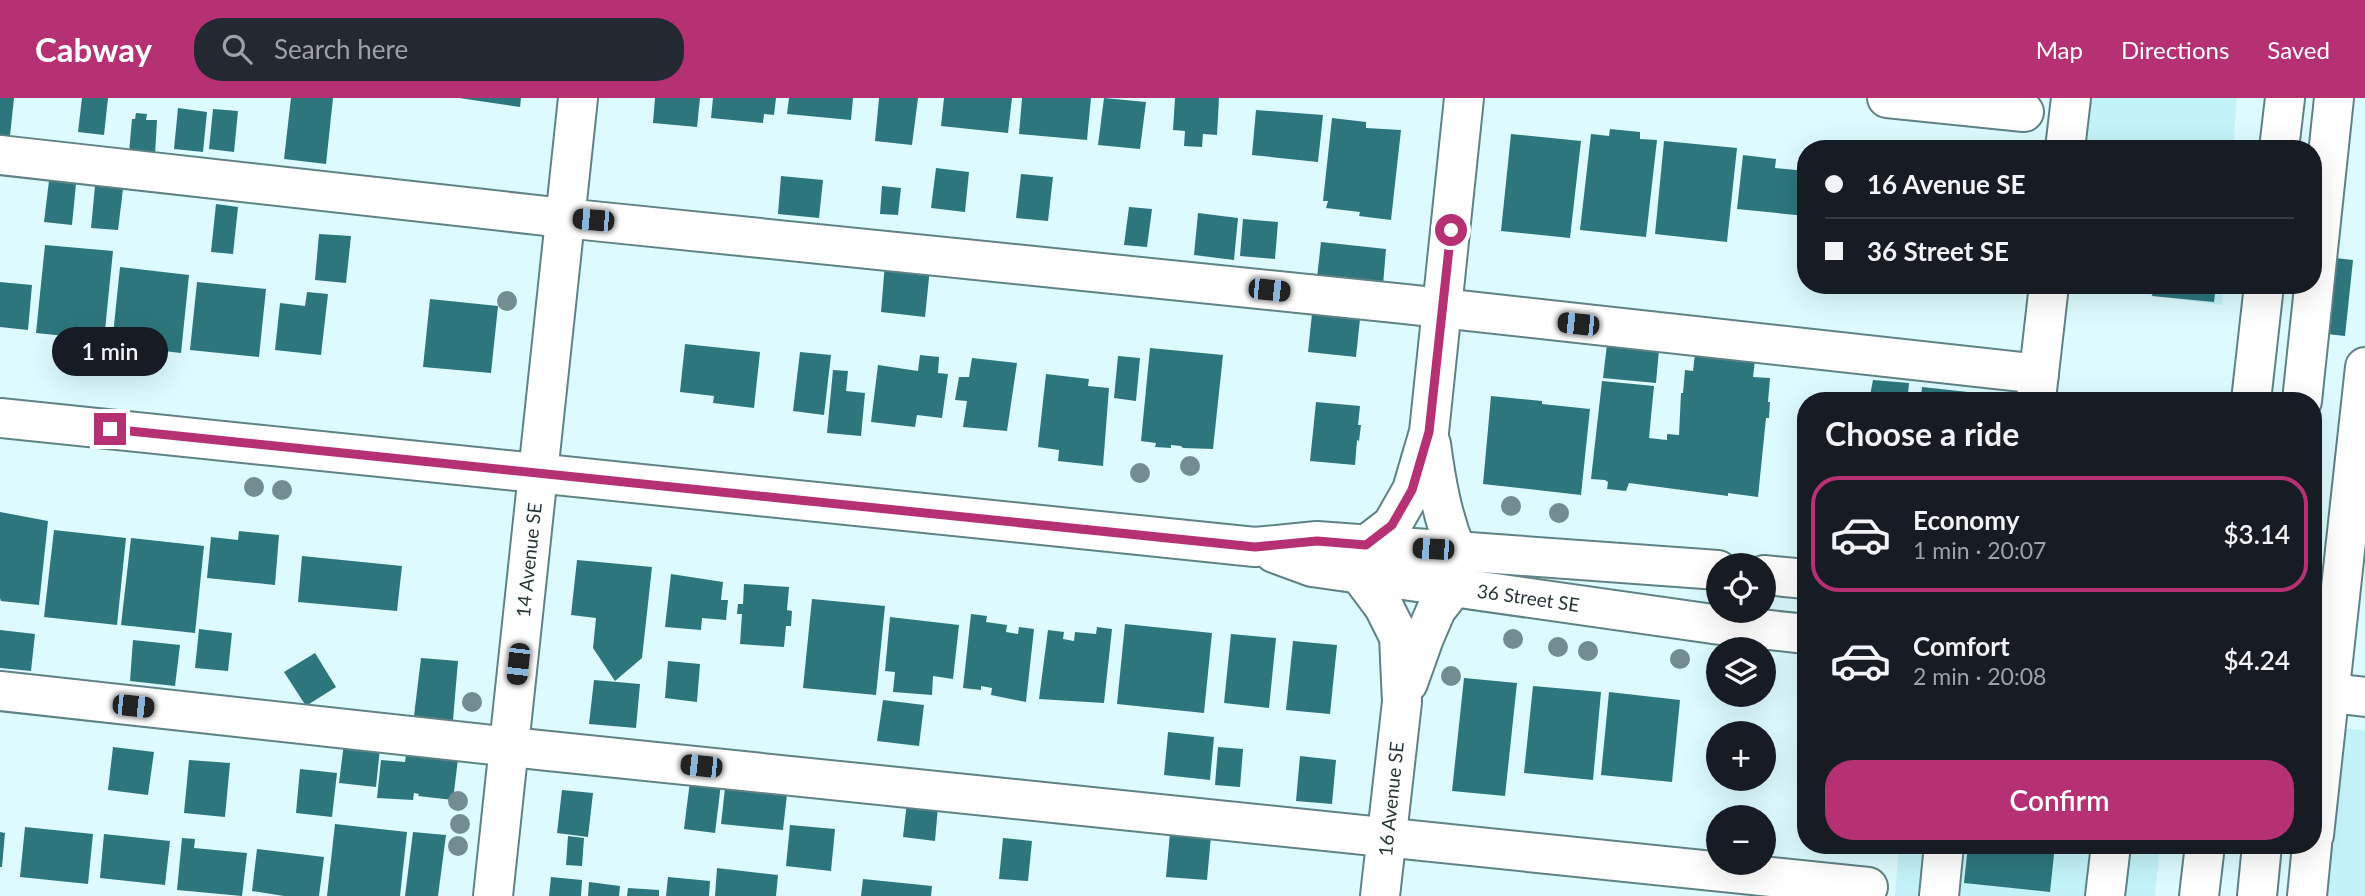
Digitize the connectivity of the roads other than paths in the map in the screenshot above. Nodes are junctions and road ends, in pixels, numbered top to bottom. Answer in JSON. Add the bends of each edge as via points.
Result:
{"nodes":[{"id":1,"x":578,"y":98,"type":"edge"},
{"id":2,"x":1464,"y":98,"type":"edge"},
{"id":3,"x":1887,"y":98,"type":"edge"},
{"id":4,"x":2071,"y":98,"type":"edge"},
{"id":5,"x":2285,"y":98,"type":"edge"},
{"id":6,"x":2334,"y":98,"type":"edge"},
{"id":7,"x":2024,"y":113,"type":"dead end"},
{"id":8,"x":2067,"y":140,"type":"edge"},
{"id":9,"x":2280,"y":140,"type":"edge"},
{"id":10,"x":0,"y":155,"type":"edge"},
{"id":11,"x":2322,"y":212,"type":"edge"},
{"id":12,"x":564,"y":218,"type":"junction"},
{"id":13,"x":2048,"y":294,"type":"edge"},
{"id":14,"x":2263,"y":294,"type":"edge"},
{"id":15,"x":2313,"y":294,"type":"edge"},
{"id":16,"x":1442,"y":310,"type":"junction"},
{"id":17,"x":2365,"y":367,"type":"edge"},
{"id":18,"x":2038,"y":387,"type":"edge"},
{"id":19,"x":2252,"y":392,"type":"edge"},
{"id":20,"x":2303,"y":392,"type":"edge"},
{"id":21,"x":0,"y":418,"type":"edge"},
{"id":22,"x":1429,"y":432,"type":"junction"},
{"id":23,"x":539,"y":473,"type":"junction"},
{"id":24,"x":1456,"y":550,"type":"junction"},
{"id":25,"x":1362,"y":559,"type":"junction"},
{"id":26,"x":1706,"y":569,"type":"edge"},
{"id":27,"x":1776,"y":576,"type":"edge"},
{"id":28,"x":1797,"y":578,"type":"edge"},
{"id":29,"x":1453,"y":588,"type":"junction"},
{"id":30,"x":1797,"y":633,"type":"edge"},
{"id":31,"x":2338,"y":633,"type":"edge"},
{"id":32,"x":2322,"y":689,"type":"edge"},
{"id":33,"x":0,"y":691,"type":"edge"},
{"id":34,"x":2322,"y":692,"type":"edge"},
{"id":35,"x":2365,"y":697,"type":"edge"},
{"id":36,"x":1402,"y":702,"type":"junction"},
{"id":37,"x":509,"y":746,"type":"junction"},
{"id":38,"x":1387,"y":837,"type":"junction"},
{"id":39,"x":1943,"y":854,"type":"edge"},
{"id":40,"x":2110,"y":854,"type":"edge"},
{"id":41,"x":2204,"y":854,"type":"edge"},
{"id":42,"x":2261,"y":854,"type":"edge"},
{"id":43,"x":2311,"y":854,"type":"edge"},
{"id":44,"x":1868,"y":887,"type":"dead end"},
{"id":45,"x":493,"y":896,"type":"edge"},
{"id":46,"x":1380,"y":896,"type":"edge"},
{"id":47,"x":1939,"y":896,"type":"edge"},
{"id":48,"x":2105,"y":896,"type":"edge"},
{"id":49,"x":2199,"y":896,"type":"edge"},
{"id":50,"x":2257,"y":896,"type":"edge"},
{"id":51,"x":2307,"y":896,"type":"edge"}],
"edges":[{"from":1,"to":12,"type":"main road","name":"14 Avenue SE"},
{"from":2,"to":16,"type":"main road"},
{"from":3,"to":7,"type":"main road"},
{"from":4,"to":8,"type":"main road"},
{"from":5,"to":9,"type":"main road"},
{"from":6,"to":11,"type":"main road"},
{"from":10,"to":12,"type":"main road"},
{"from":12,"to":16,"type":"main road"},
{"from":12,"to":23,"type":"main road","name":"14 Avenue SE"},
{"from":13,"to":18,"type":"main road"},
{"from":14,"to":19,"type":"main road"},
{"from":15,"to":20,"type":"main road"},
{"from":16,"to":18,"type":"main road"},
{"from":16,"to":22,"type":"main road"},
{"from":17,"to":31,"type":"main road"},
{"from":21,"to":23,"type":"main road","name":"36 Street SE"},
{"from":22,"to":24,"type":"main road","via":[[1437,488]]},
{"from":22,"to":25,"type":"main road","via":[[1412,490],[1392,525]]},
{"from":23,"to":25,"type":"main road","name":"36 Street SE","via":[[1255,547],[1312,567]]},
{"from":23,"to":37,"type":"main road","name":"14 Avenue SE"},
{"from":24,"to":25,"type":"main road","name":"36 Street SE"},
{"from":24,"to":26,"type":"main road","name":"36 Street SE"},
{"from":25,"to":29,"type":"main road","name":"36 Street SE"},
{"from":25,"to":36,"type":"main road","name":"16 Avenue SE","via":[[1399,637]]},
{"from":27,"to":28,"type":"main road"},
{"from":29,"to":30,"type":"main road","name":"36 Street SE"},
{"from":29,"to":36,"type":"main road","name":"16 Avenue SE","via":[[1436,610]]},
{"from":31,"to":32,"type":"main road"},
{"from":33,"to":37,"type":"main road"},
{"from":34,"to":35,"type":"main road"},
{"from":36,"to":38,"type":"main road","name":"16 Avenue SE"},
{"from":37,"to":38,"type":"main road"},
{"from":37,"to":45,"type":"main road","name":"14 Avenue SE"},
{"from":38,"to":44,"type":"main road"},
{"from":38,"to":46,"type":"main road","name":"16 Avenue SE"},
{"from":39,"to":47,"type":"main road"},
{"from":40,"to":48,"type":"main road"},
{"from":41,"to":49,"type":"main road"},
{"from":42,"to":50,"type":"main road"},
{"from":43,"to":51,"type":"main road"}]}
